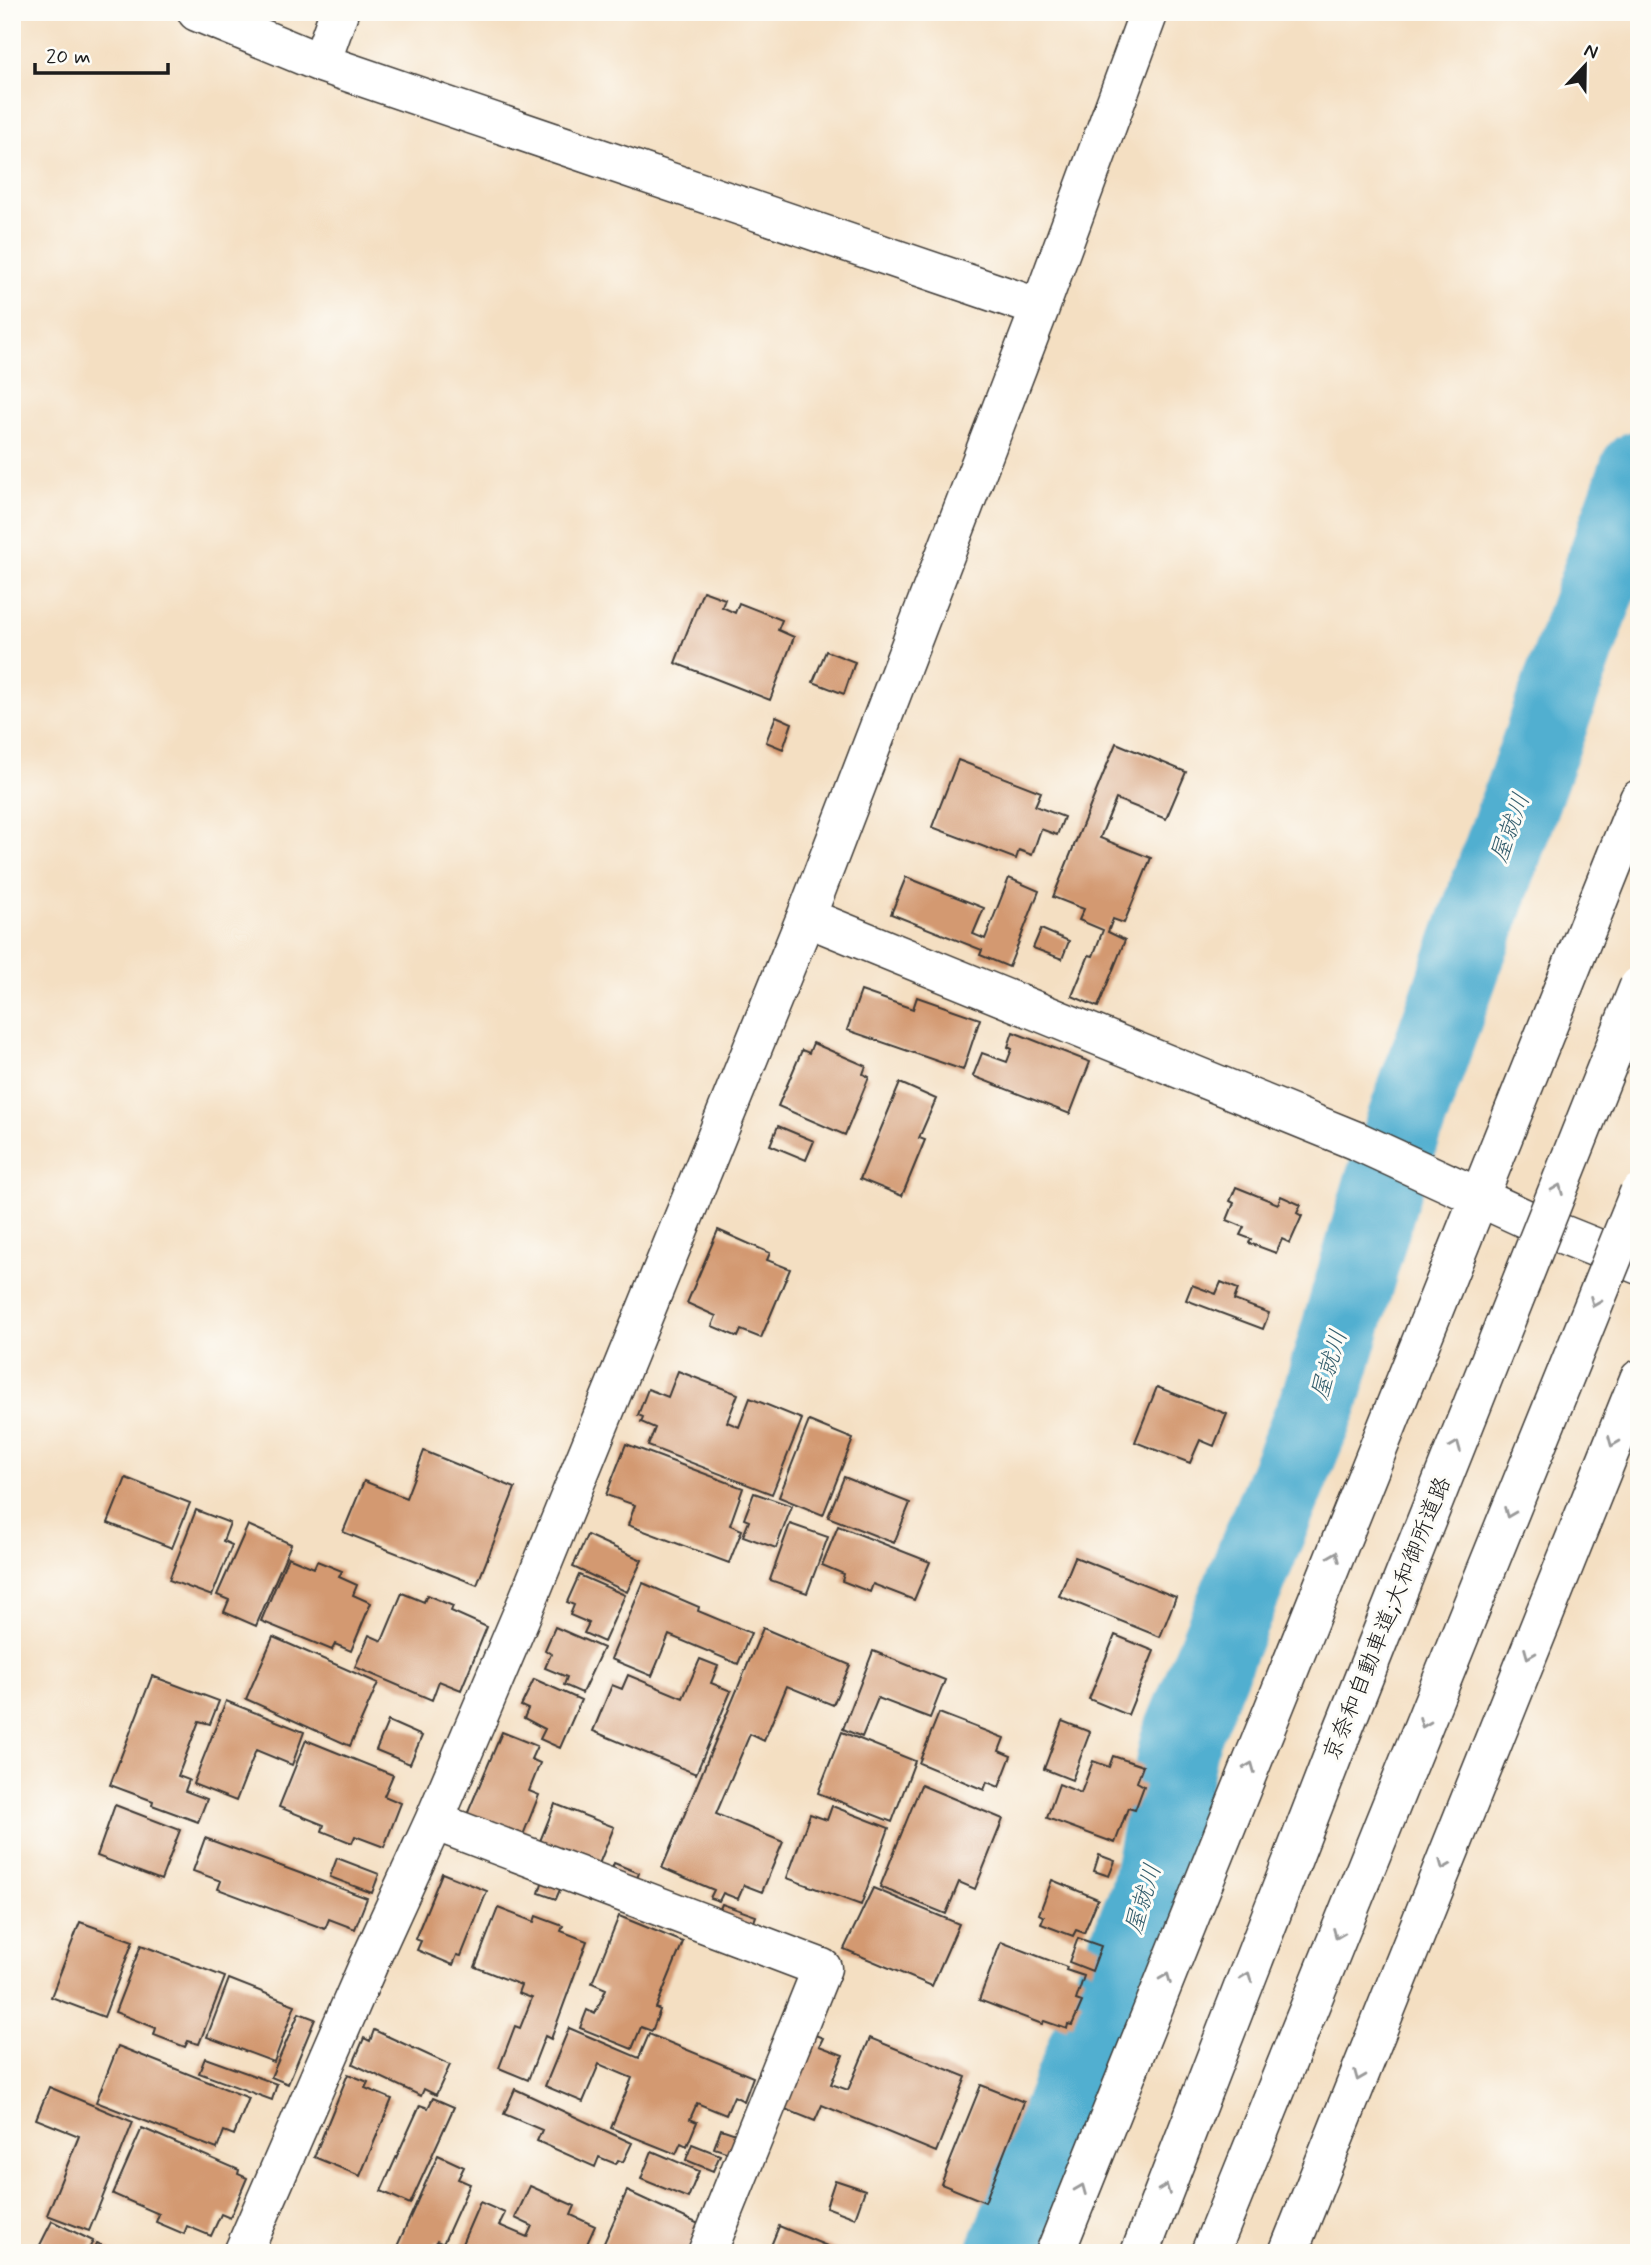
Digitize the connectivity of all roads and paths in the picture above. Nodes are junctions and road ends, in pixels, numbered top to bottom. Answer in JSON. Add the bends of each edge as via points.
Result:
{"nodes":[{"id":1,"x":197,"y":12,"type":"edge"},
{"id":2,"x":339,"y":12,"type":"edge"},
{"id":3,"x":1149,"y":12,"type":"edge"},
{"id":4,"x":321,"y":63,"type":"junction"},
{"id":5,"x":1041,"y":308,"type":"junction"},
{"id":6,"x":1639,"y":799,"type":"edge"},
{"id":7,"x":806,"y":916,"type":"junction"},
{"id":8,"x":1639,"y":986,"type":"edge"},
{"id":9,"x":1639,"y":1193,"type":"edge"},
{"id":10,"x":1479,"y":1197,"type":"junction"},
{"id":11,"x":1639,"y":1265,"type":"edge"},
{"id":12,"x":1639,"y":1379,"type":"edge"},
{"id":13,"x":434,"y":1821,"type":"junction"},
{"id":14,"x":243,"y":2253,"type":"edge"},
{"id":15,"x":707,"y":2253,"type":"edge"},
{"id":16,"x":1055,"y":2253,"type":"edge"},
{"id":17,"x":1140,"y":2253,"type":"edge"},
{"id":18,"x":1210,"y":2253,"type":"edge"},
{"id":19,"x":1288,"y":2253,"type":"edge"}],
"edges":[{"from":1,"to":4,"type":"main road"},
{"from":2,"to":4,"type":"main road"},
{"from":3,"to":5,"type":"main road"},
{"from":4,"to":5,"type":"main road"},
{"from":5,"to":7,"type":"main road"},
{"from":6,"to":10,"type":"main road"},
{"from":7,"to":10,"type":"main road","via":[[1359,1142]]},
{"from":7,"to":13,"type":"main road"},
{"from":17,"to":8,"type":"main road","name":"京奈和自動車道;大和御所道路","one_way":true,"bridge":true},
{"from":9,"to":18,"type":"main road","one_way":true,"bridge":true},
{"from":10,"to":11,"type":"main road"},
{"from":16,"to":10,"type":"main road","one_way":true},
{"from":12,"to":19,"type":"main road","one_way":true},
{"from":13,"to":14,"type":"main road"},
{"from":13,"to":15,"type":"main road","via":[[822,1968]]}]}
